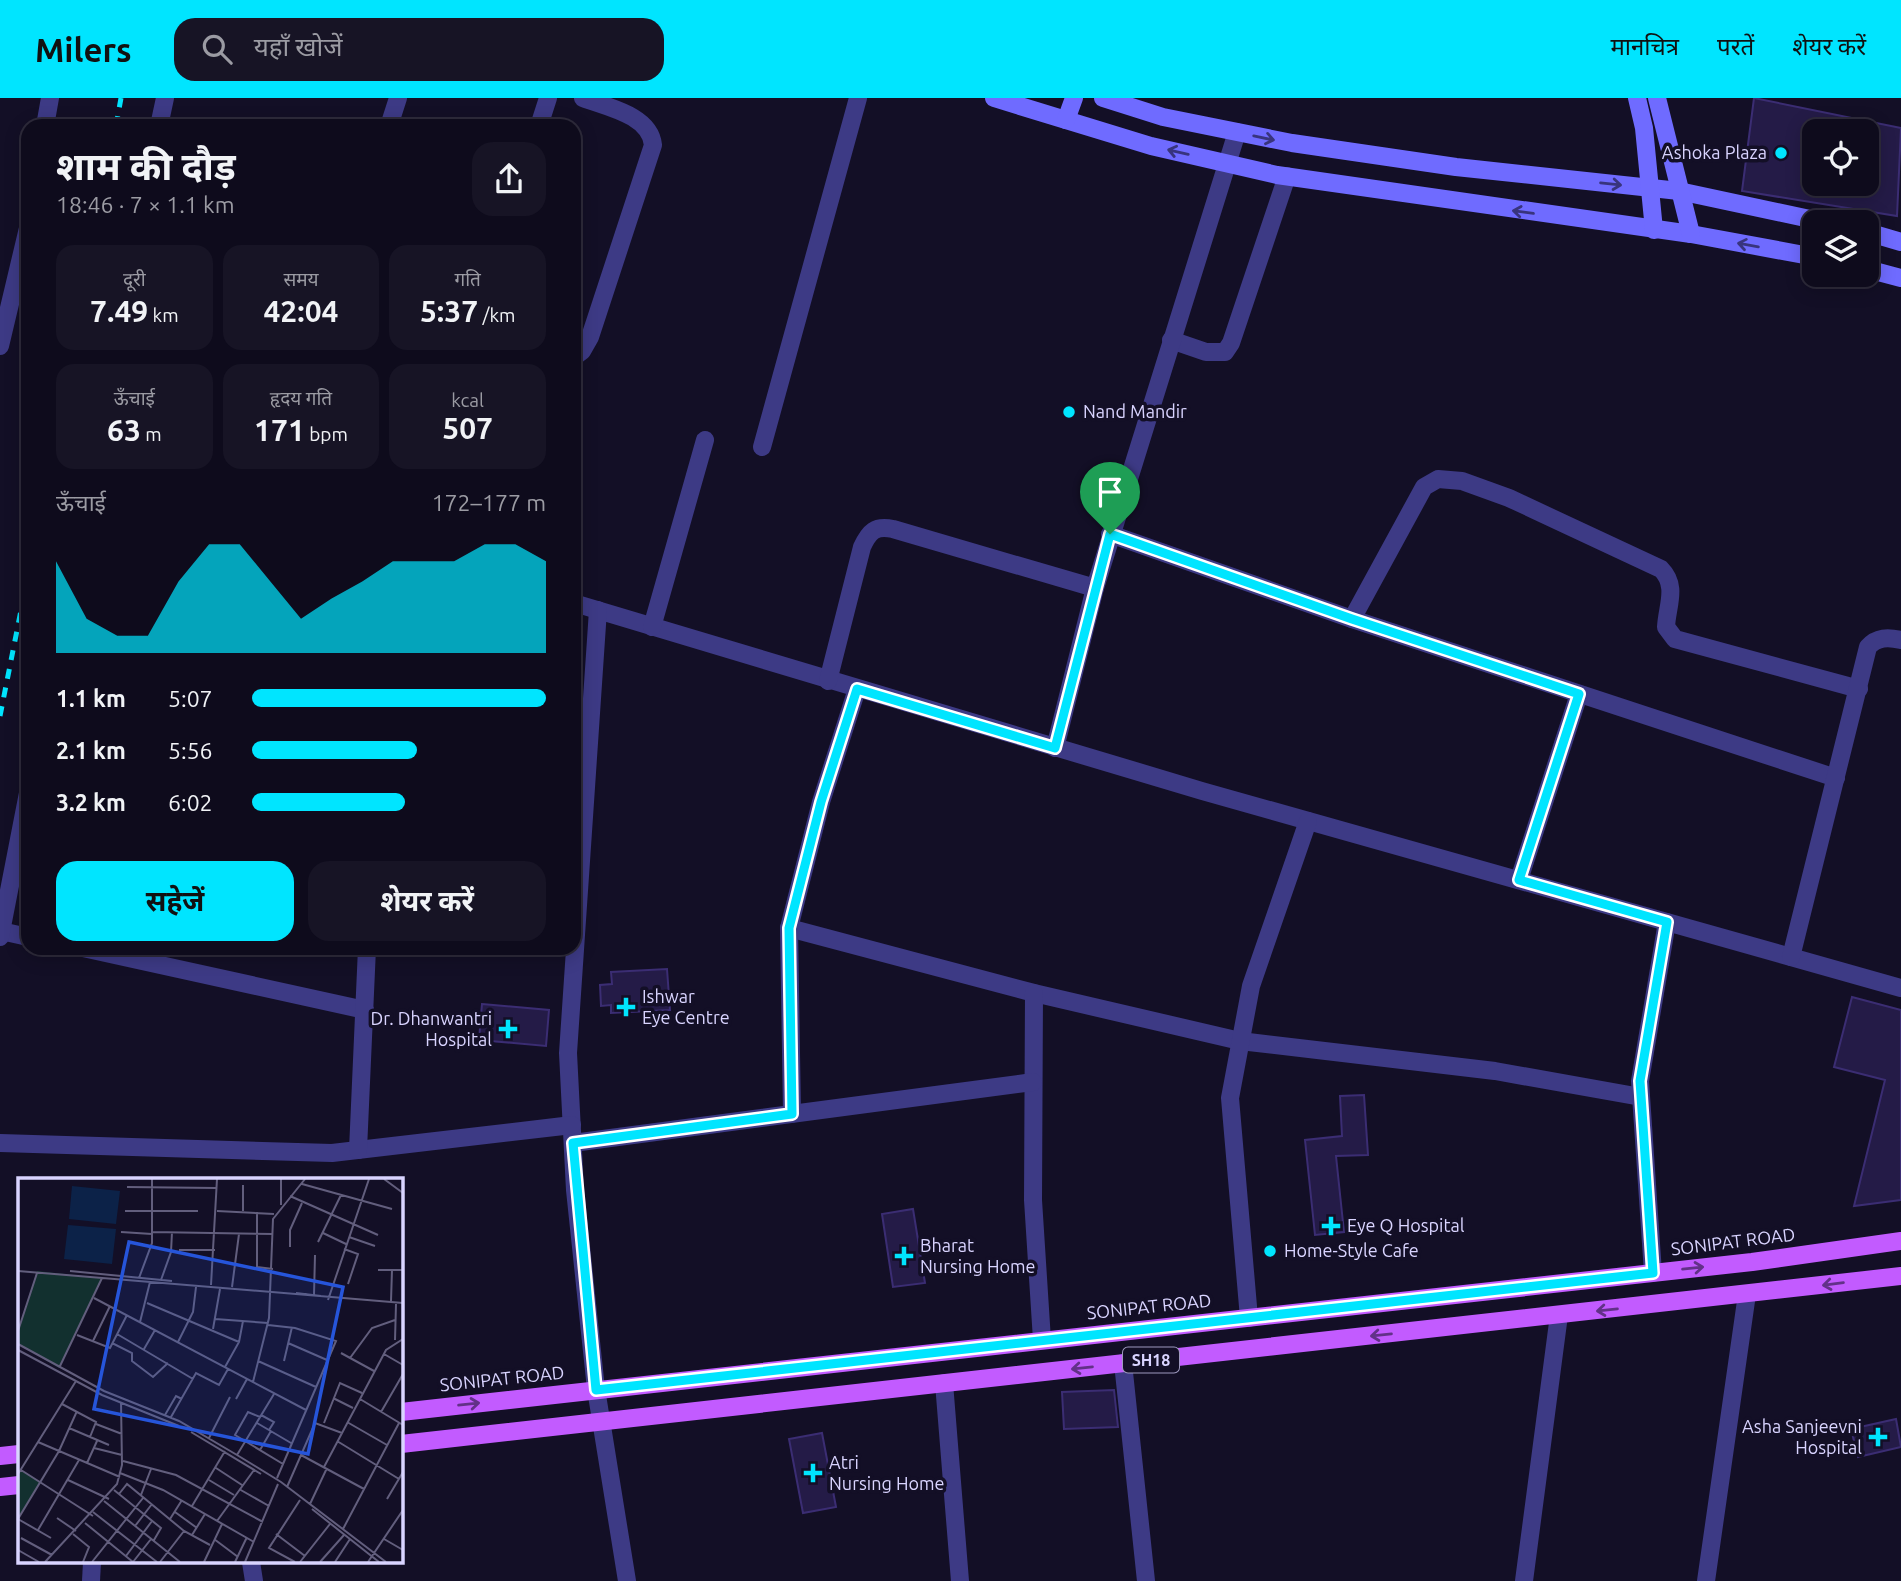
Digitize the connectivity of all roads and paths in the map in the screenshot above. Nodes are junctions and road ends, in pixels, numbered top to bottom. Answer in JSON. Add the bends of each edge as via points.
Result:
{"nodes":[{"id":1,"x":50,"y":98,"type":"edge"},
{"id":2,"x":165,"y":98,"type":"edge"},
{"id":3,"x":398,"y":98,"type":"edge"},
{"id":4,"x":548,"y":98,"type":"edge"},
{"id":5,"x":583,"y":98,"type":"edge"},
{"id":6,"x":858,"y":98,"type":"edge"},
{"id":7,"x":994,"y":98,"type":"edge"},
{"id":8,"x":1074,"y":98,"type":"edge"},
{"id":9,"x":1102,"y":98,"type":"edge"},
{"id":10,"x":1637,"y":98,"type":"edge"},
{"id":11,"x":1657,"y":98,"type":"edge"},
{"id":12,"x":46,"y":119,"type":"edge"},
{"id":13,"x":160,"y":119,"type":"edge"},
{"id":14,"x":391,"y":119,"type":"edge"},
{"id":15,"x":540,"y":119,"type":"edge"},
{"id":16,"x":1066,"y":120,"type":"junction"},
{"id":17,"x":1237,"y":132,"type":"junction"},
{"id":18,"x":1226,"y":163,"type":"junction"},
{"id":19,"x":1287,"y":176,"type":"junction"},
{"id":20,"x":1649,"y":189,"type":"junction"},
{"id":21,"x":1679,"y":191,"type":"junction"},
{"id":22,"x":1802,"y":217,"type":"edge"},
{"id":23,"x":1654,"y":230,"type":"junction"},
{"id":24,"x":1691,"y":234,"type":"junction"},
{"id":25,"x":1879,"y":236,"type":"edge"},
{"id":26,"x":1901,"y":242,"type":"edge"},
{"id":27,"x":1802,"y":255,"type":"edge"},
{"id":28,"x":21,"y":258,"type":"edge"},
{"id":29,"x":1879,"y":272,"type":"edge"},
{"id":30,"x":1901,"y":278,"type":"edge"},
{"id":31,"x":1171,"y":340,"type":"junction"},
{"id":32,"x":0,"y":346,"type":"edge"},
{"id":33,"x":581,"y":352,"type":"edge"},
{"id":34,"x":705,"y":440,"type":"dead end"},
{"id":35,"x":762,"y":447,"type":"dead end"},
{"id":36,"x":1110,"y":534,"type":"junction"},
{"id":37,"x":1095,"y":588,"type":"junction"},
{"id":38,"x":581,"y":605,"type":"edge"},
{"id":39,"x":598,"y":610,"type":"junction"},
{"id":40,"x":1352,"y":619,"type":"junction"},
{"id":41,"x":652,"y":627,"type":"junction"},
{"id":42,"x":1901,"y":640,"type":"edge"},
{"id":43,"x":828,"y":681,"type":"junction"},
{"id":44,"x":857,"y":689,"type":"junction"},
{"id":45,"x":1859,"y":689,"type":"junction"},
{"id":46,"x":1579,"y":694,"type":"junction"},
{"id":47,"x":1055,"y":748,"type":"junction"},
{"id":48,"x":1836,"y":778,"type":"junction"},
{"id":49,"x":581,"y":788,"type":"edge"},
{"id":50,"x":1308,"y":821,"type":"junction"},
{"id":51,"x":21,"y":830,"type":"edge"},
{"id":52,"x":1519,"y":880,"type":"junction"},
{"id":53,"x":1667,"y":922,"type":"junction"},
{"id":54,"x":789,"y":928,"type":"junction"},
{"id":55,"x":1,"y":934,"type":"edge"},
{"id":56,"x":21,"y":936,"type":"edge"},
{"id":57,"x":115,"y":955,"type":"edge"},
{"id":58,"x":367,"y":955,"type":"edge"},
{"id":59,"x":573,"y":955,"type":"edge"},
{"id":60,"x":1791,"y":957,"type":"junction"},
{"id":61,"x":1901,"y":988,"type":"edge"},
{"id":62,"x":1034,"y":993,"type":"junction"},
{"id":63,"x":365,"y":1010,"type":"junction"},
{"id":64,"x":1240,"y":1041,"type":"junction"},
{"id":65,"x":1034,"y":1082,"type":"junction"},
{"id":66,"x":1641,"y":1097,"type":"junction"},
{"id":67,"x":792,"y":1114,"type":"junction"},
{"id":68,"x":572,"y":1134,"type":"junction"},
{"id":69,"x":0,"y":1143,"type":"edge"},
{"id":70,"x":358,"y":1150,"type":"junction"},
{"id":71,"x":1901,"y":1241,"type":"edge"},
{"id":72,"x":1653,"y":1273,"type":"junction"},
{"id":73,"x":1901,"y":1276,"type":"edge"},
{"id":74,"x":1747,"y":1294,"type":"junction"},
{"id":75,"x":1559,"y":1315,"type":"junction"},
{"id":76,"x":1249,"y":1318,"type":"junction"},
{"id":77,"x":1042,"y":1340,"type":"junction"},
{"id":78,"x":1123,"y":1363,"type":"junction"},
{"id":79,"x":944,"y":1383,"type":"junction"},
{"id":80,"x":596,"y":1390,"type":"junction"},
{"id":81,"x":402,"y":1412,"type":"edge"},
{"id":82,"x":601,"y":1421,"type":"junction"},
{"id":83,"x":402,"y":1444,"type":"edge"},
{"id":84,"x":18,"y":1454,"type":"edge"},
{"id":85,"x":0,"y":1456,"type":"edge"},
{"id":86,"x":18,"y":1485,"type":"edge"},
{"id":87,"x":0,"y":1487,"type":"edge"},
{"id":88,"x":626,"y":1581,"type":"edge"},
{"id":89,"x":960,"y":1581,"type":"edge"},
{"id":90,"x":1146,"y":1581,"type":"edge"},
{"id":91,"x":1524,"y":1581,"type":"edge"},
{"id":92,"x":1706,"y":1581,"type":"edge"}],
"edges":[{"from":1,"to":12,"type":"street"},
{"from":2,"to":13,"type":"street"},
{"from":3,"to":14,"type":"street"},
{"from":4,"to":15,"type":"street"},
{"from":5,"to":33,"type":"street","via":[[639,121],[652,135],[653,145],[590,337]]},
{"from":6,"to":35,"type":"street"},
{"from":7,"to":16,"type":"main road"},
{"from":8,"to":16,"type":"main road"},
{"from":9,"to":17,"type":"main road","via":[[1163,117]]},
{"from":10,"to":20,"type":"main road"},
{"from":11,"to":21,"type":"main road"},
{"from":18,"to":16,"type":"main road","one_way":true},
{"from":17,"to":18,"type":"street"},
{"from":17,"to":20,"type":"main road","one_way":true,"via":[[1457,167]]},
{"from":18,"to":19,"type":"main road"},
{"from":18,"to":31,"type":"street"},
{"from":23,"to":19,"type":"main road","one_way":true},
{"from":19,"to":31,"type":"street","via":[[1225,352],[1206,352]]},
{"from":20,"to":21,"type":"main road"},
{"from":20,"to":23,"type":"main road"},
{"from":21,"to":22,"type":"main road"},
{"from":21,"to":24,"type":"main road"},
{"from":23,"to":24,"type":"main road"},
{"from":27,"to":24,"type":"main road","one_way":true},
{"from":25,"to":26,"type":"main road"},
{"from":28,"to":32,"type":"street"},
{"from":29,"to":30,"type":"main road"},
{"from":31,"to":36,"type":"street"},
{"from":34,"to":41,"type":"street"},
{"from":36,"to":37,"type":"street"},
{"from":36,"to":40,"type":"street"},
{"from":37,"to":43,"type":"street","via":[[877,528],[868,533],[862,547]]},
{"from":37,"to":47,"type":"street"},
{"from":38,"to":39,"type":"street"},
{"from":39,"to":41,"type":"street"},
{"from":39,"to":49,"type":"street"},
{"from":40,"to":45,"type":"street","via":[[1424,487],[1438,479],[1450,479],[1509,498],[1661,569],[1670,581],[1666,627],[1675,639]]},
{"from":40,"to":46,"type":"street"},
{"from":41,"to":43,"type":"street"},
{"from":42,"to":45,"type":"street","via":[[1874,641],[1868,647]]},
{"from":43,"to":44,"type":"street"},
{"from":44,"to":47,"type":"street"},
{"from":44,"to":54,"type":"street","via":[[821,802]]},
{"from":45,"to":48,"type":"street"},
{"from":46,"to":48,"type":"street"},
{"from":46,"to":52,"type":"street"},
{"from":47,"to":50,"type":"street"},
{"from":48,"to":60,"type":"street"},
{"from":50,"to":52,"type":"street"},
{"from":50,"to":64,"type":"street","via":[[1251,986]]},
{"from":51,"to":55,"type":"street"},
{"from":52,"to":53,"type":"street"},
{"from":53,"to":60,"type":"street"},
{"from":53,"to":66,"type":"street"},
{"from":54,"to":62,"type":"street"},
{"from":54,"to":67,"type":"street"},
{"from":55,"to":56,"type":"street"},
{"from":57,"to":63,"type":"street"},
{"from":58,"to":63,"type":"street"},
{"from":59,"to":68,"type":"street","via":[[568,1053]]},
{"from":60,"to":61,"type":"street"},
{"from":62,"to":64,"type":"street"},
{"from":62,"to":65,"type":"street"},
{"from":63,"to":70,"type":"street"},
{"from":64,"to":66,"type":"street","via":[[1496,1071]]},
{"from":64,"to":76,"type":"street","via":[[1230,1098]]},
{"from":65,"to":67,"type":"street"},
{"from":65,"to":77,"type":"street","via":[[1033,1200]]},
{"from":66,"to":72,"type":"street"},
{"from":67,"to":68,"type":"street"},
{"from":68,"to":70,"type":"street"},
{"from":68,"to":80,"type":"street"},
{"from":69,"to":70,"type":"street","via":[[332,1153]]},
{"from":72,"to":71,"type":"main road","name":"SONIPAT ROAD","number":"SH18","one_way":true},
{"from":72,"to":76,"type":"main road","name":"SONIPAT ROAD","number":"SH18"},
{"from":73,"to":74,"type":"main road","number":"SH18","one_way":true},
{"from":74,"to":75,"type":"main road","number":"SH18","one_way":true},
{"from":74,"to":92,"type":"street"},
{"from":75,"to":78,"type":"main road","number":"SH18","one_way":true},
{"from":75,"to":91,"type":"street"},
{"from":76,"to":77,"type":"main road","name":"SONIPAT ROAD","number":"SH18"},
{"from":77,"to":80,"type":"main road","name":"SONIPAT ROAD","number":"SH18"},
{"from":78,"to":79,"type":"main road","number":"SH18","one_way":true},
{"from":78,"to":90,"type":"street"},
{"from":79,"to":82,"type":"main road","number":"SH18"},
{"from":79,"to":89,"type":"street"},
{"from":81,"to":80,"type":"main road","name":"SONIPAT ROAD","number":"SH18","one_way":true},
{"from":80,"to":82,"type":"street"},
{"from":82,"to":83,"type":"main road","number":"SH18"},
{"from":82,"to":88,"type":"street"},
{"from":84,"to":85,"type":"main road"},
{"from":86,"to":87,"type":"main road"}]}
